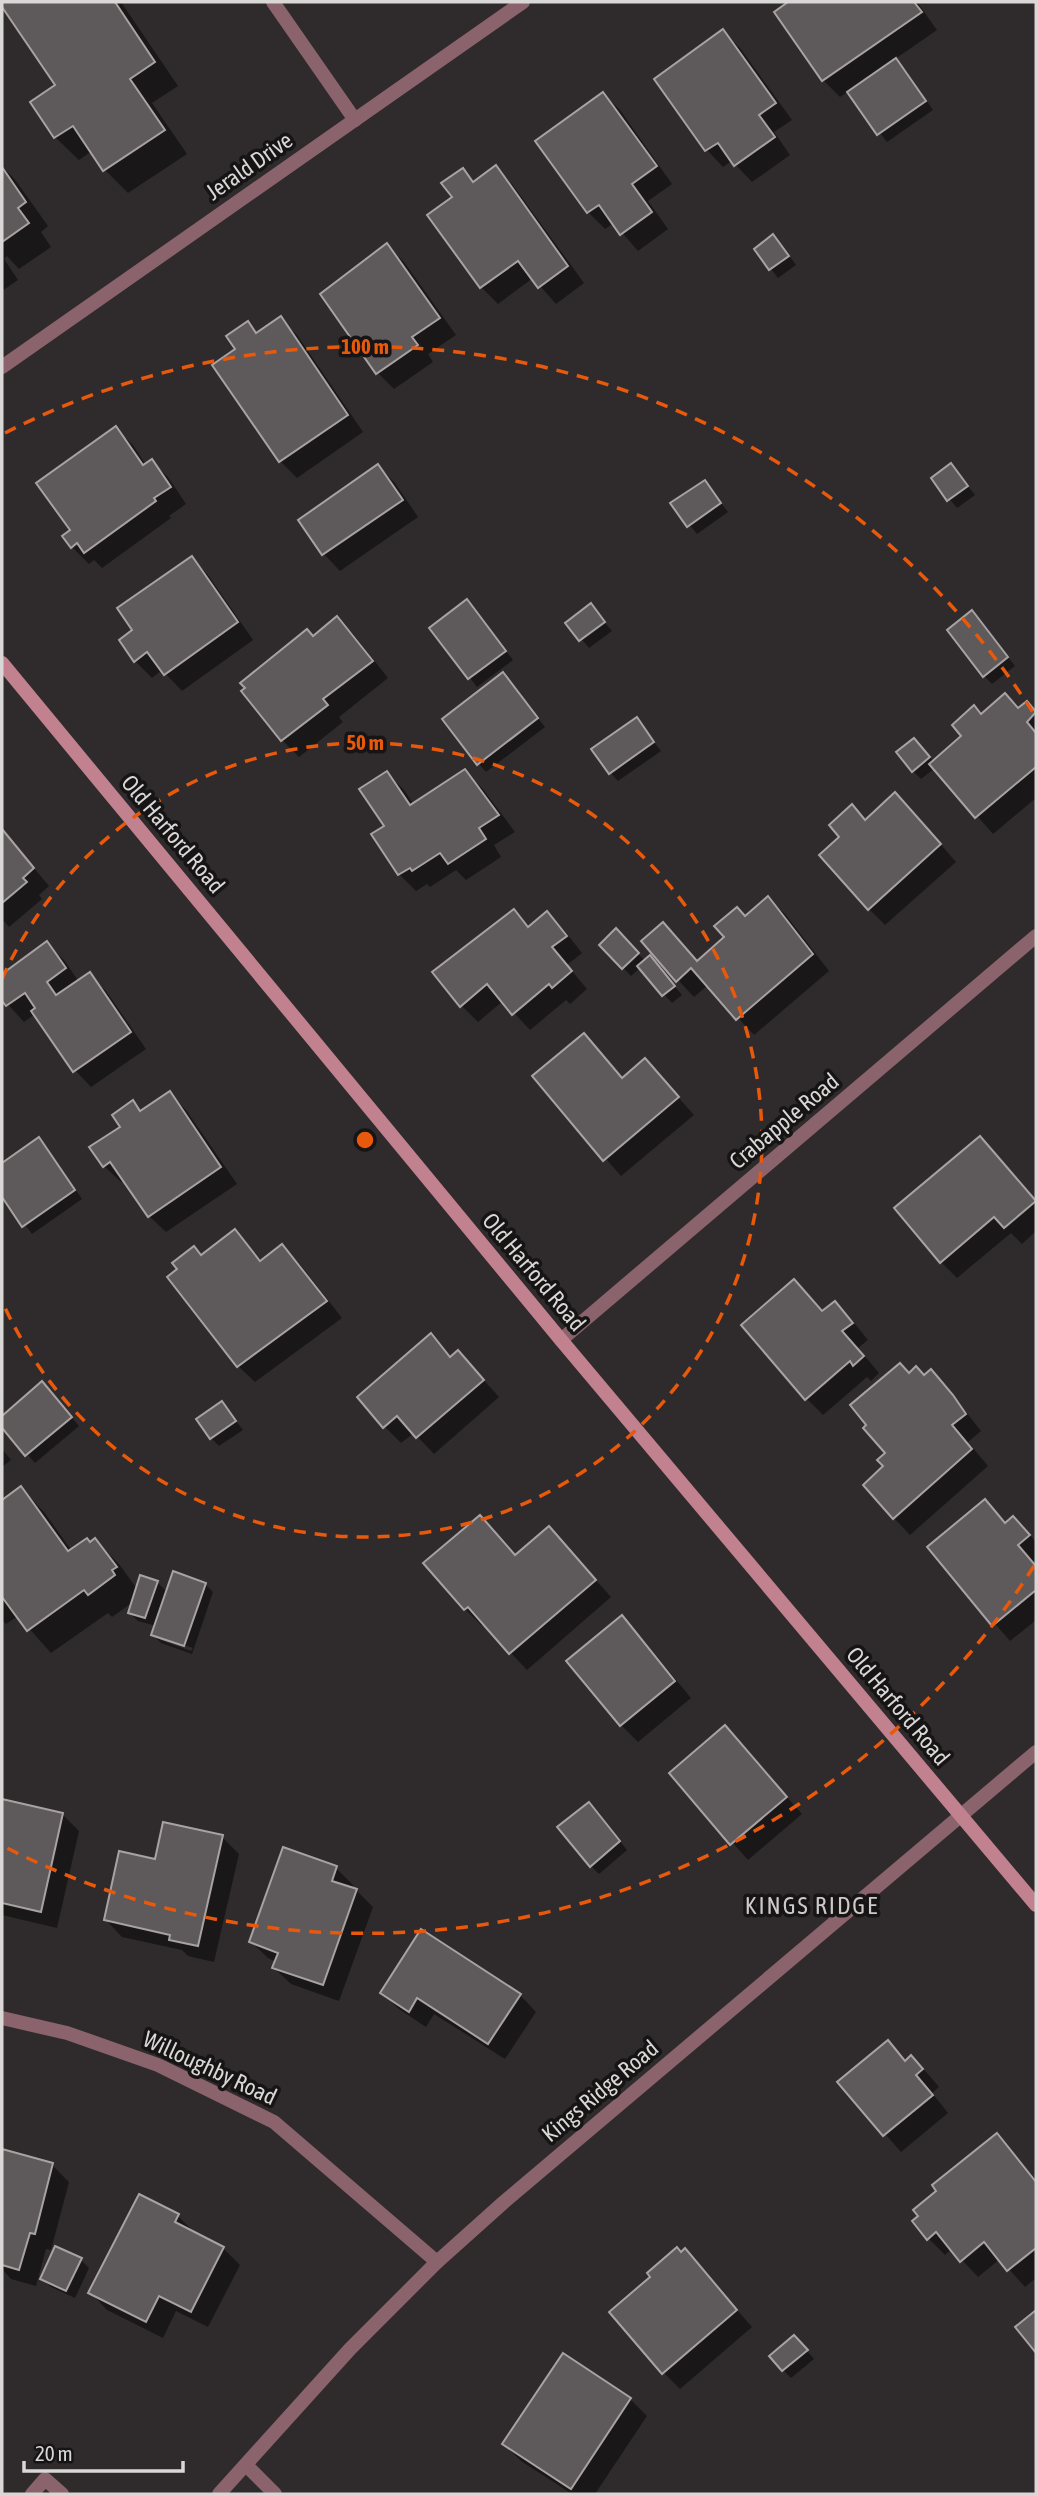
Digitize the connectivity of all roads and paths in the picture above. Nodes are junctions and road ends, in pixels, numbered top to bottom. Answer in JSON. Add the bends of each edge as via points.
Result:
{"nodes":[{"id":1,"x":274,"y":2,"type":"edge"},
{"id":2,"x":523,"y":2,"type":"edge"},
{"id":3,"x":355,"y":120,"type":"junction"},
{"id":4,"x":2,"y":367,"type":"edge"},
{"id":5,"x":2,"y":663,"type":"edge"},
{"id":6,"x":1036,"y":936,"type":"edge"},
{"id":7,"x":561,"y":1340,"type":"junction"},
{"id":8,"x":1036,"y":1752,"type":"edge"},
{"id":9,"x":961,"y":1815,"type":"junction"},
{"id":10,"x":1036,"y":1905,"type":"edge"},
{"id":11,"x":2,"y":2018,"type":"edge"},
{"id":12,"x":437,"y":2262,"type":"junction"},
{"id":13,"x":246,"y":2465,"type":"junction"},
{"id":14,"x":32,"y":2494,"type":"edge"},
{"id":15,"x":62,"y":2494,"type":"edge"},
{"id":16,"x":219,"y":2494,"type":"edge"},
{"id":17,"x":275,"y":2494,"type":"edge"}],
"edges":[{"from":1,"to":3,"type":"street"},
{"from":2,"to":3,"type":"street","name":"Jerald Drive"},
{"from":3,"to":4,"type":"street","name":"Jerald Drive"},
{"from":5,"to":7,"type":"street","name":"Old Harford Road"},
{"from":6,"to":7,"type":"street","name":"Crabapple Road"},
{"from":7,"to":9,"type":"street","name":"Old Harford Road"},
{"from":8,"to":9,"type":"street","name":"Kings Ridge Road"},
{"from":9,"to":10,"type":"street","name":"Old Harford Road"},
{"from":9,"to":12,"type":"street","name":"Kings Ridge Road"},
{"from":11,"to":12,"type":"street","name":"Willoughby Road","via":[[67,2033],[158,2065],[274,2122]]},
{"from":12,"to":13,"type":"street","name":"Kings Ridge Road","via":[[350,2349]]},
{"from":13,"to":16,"type":"street","name":"Kings Ridge Road"},
{"from":13,"to":17,"type":"street"},
{"from":14,"to":15,"type":"street","via":[[44,2479]]}]}
